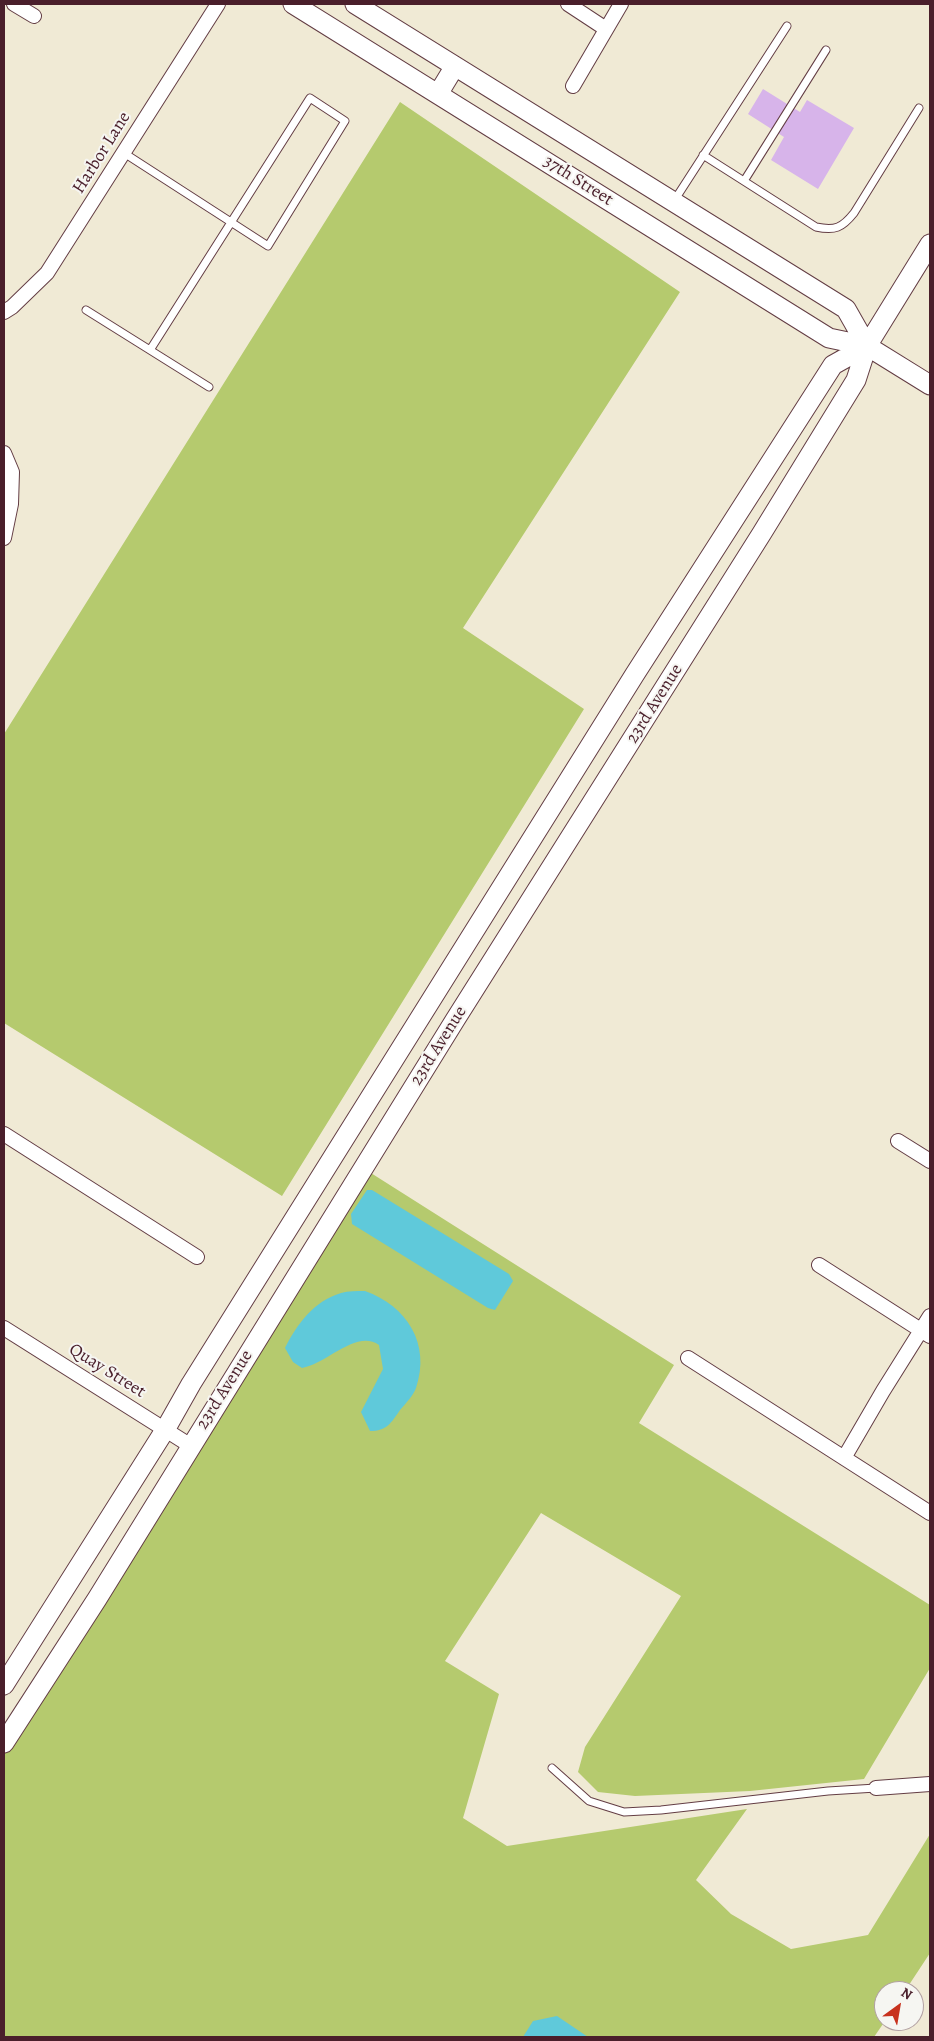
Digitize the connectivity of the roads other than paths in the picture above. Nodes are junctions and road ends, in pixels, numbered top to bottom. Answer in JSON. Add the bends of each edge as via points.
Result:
{"nodes":[{"id":1,"x":14,"y":4,"type":"edge"},
{"id":2,"x":218,"y":4,"type":"edge"},
{"id":3,"x":293,"y":4,"type":"edge"},
{"id":4,"x":355,"y":4,"type":"edge"},
{"id":5,"x":568,"y":4,"type":"edge"},
{"id":6,"x":621,"y":4,"type":"edge"},
{"id":7,"x":34,"y":16,"type":"dead end"},
{"id":8,"x":787,"y":26,"type":"dead end"},
{"id":9,"x":606,"y":28,"type":"junction"},
{"id":10,"x":826,"y":50,"type":"dead end"},
{"id":11,"x":455,"y":66,"type":"junction"},
{"id":12,"x":573,"y":86,"type":"dead end"},
{"id":13,"x":438,"y":94,"type":"junction"},
{"id":14,"x":920,"y":108,"type":"dead end"},
{"id":15,"x":124,"y":153,"type":"junction"},
{"id":16,"x":703,"y":155,"type":"junction"},
{"id":17,"x":744,"y":181,"type":"junction"},
{"id":18,"x":674,"y":201,"type":"junction"},
{"id":19,"x":232,"y":223,"type":"junction"},
{"id":20,"x":930,"y":244,"type":"edge"},
{"id":21,"x":86,"y":310,"type":"dead end"},
{"id":22,"x":4,"y":312,"type":"edge"},
{"id":23,"x":867,"y":346,"type":"junction"},
{"id":24,"x":150,"y":350,"type":"junction"},
{"id":25,"x":930,"y":385,"type":"edge"},
{"id":26,"x":209,"y":387,"type":"dead end"},
{"id":27,"x":4,"y":453,"type":"edge"},
{"id":28,"x":4,"y":538,"type":"edge"},
{"id":29,"x":4,"y":1134,"type":"edge"},
{"id":30,"x":898,"y":1141,"type":"dead end"},
{"id":31,"x":930,"y":1161,"type":"edge"},
{"id":32,"x":197,"y":1257,"type":"dead end"},
{"id":33,"x":819,"y":1265,"type":"dead end"},
{"id":34,"x":930,"y":1316,"type":"edge"},
{"id":35,"x":4,"y":1328,"type":"edge"},
{"id":36,"x":926,"y":1333,"type":"edge"},
{"id":37,"x":688,"y":1358,"type":"dead end"},
{"id":38,"x":165,"y":1430,"type":"junction"},
{"id":39,"x":190,"y":1446,"type":"junction"},
{"id":40,"x":844,"y":1458,"type":"junction"},
{"id":41,"x":930,"y":1513,"type":"edge"},
{"id":42,"x":4,"y":1685,"type":"edge"},
{"id":43,"x":4,"y":1743,"type":"edge"},
{"id":44,"x":552,"y":1768,"type":"dead end"},
{"id":45,"x":930,"y":1784,"type":"edge"},
{"id":46,"x":876,"y":1788,"type":"joint"}],
"edges":[{"from":1,"to":7,"type":"street"},
{"from":2,"to":15,"type":"street","name":"Harbor Lane"},
{"from":3,"to":13,"type":"main road","name":"37th Street"},
{"from":4,"to":11,"type":"main road","name":"37th Street"},
{"from":5,"to":9,"type":"street"},
{"from":6,"to":9,"type":"street"},
{"from":8,"to":16,"type":"lane"},
{"from":9,"to":12,"type":"street"},
{"from":10,"to":17,"type":"lane"},
{"from":11,"to":13,"type":"main road"},
{"from":11,"to":18,"type":"main road","name":"37th Street"},
{"from":13,"to":23,"type":"main road","name":"37th Street","via":[[829,338]]},
{"from":14,"to":17,"type":"lane","via":[[844,226],[816,227]]},
{"from":15,"to":19,"type":"lane"},
{"from":15,"to":22,"type":"street","name":"Harbor Lane","via":[[47,273]]},
{"from":16,"to":17,"type":"lane"},
{"from":16,"to":18,"type":"lane"},
{"from":18,"to":23,"type":"main road","name":"37th Street","via":[[846,309]]},
{"from":19,"to":19,"type":"lane","via":[[268,246],[345,120],[310,98]]},
{"from":19,"to":24,"type":"lane"},
{"from":20,"to":23,"type":"main road","name":"23rd Avenue"},
{"from":21,"to":24,"type":"lane"},
{"from":23,"to":25,"type":"main road","name":"37th Street"},
{"from":23,"to":38,"type":"main road","name":"23rd Avenue","via":[[833,365],[635,674]]},
{"from":23,"to":39,"type":"main road","name":"23rd Avenue","via":[[856,380]]},
{"from":24,"to":26,"type":"lane"},
{"from":27,"to":28,"type":"street","via":[[12,472],[11,504]]},
{"from":29,"to":32,"type":"street"},
{"from":30,"to":31,"type":"street"},
{"from":33,"to":36,"type":"street"},
{"from":34,"to":36,"type":"street"},
{"from":35,"to":38,"type":"street","name":"Quay Street"},
{"from":36,"to":40,"type":"street","via":[[882,1391]]},
{"from":37,"to":40,"type":"street"},
{"from":38,"to":39,"type":"street","name":"Quay Street"},
{"from":38,"to":42,"type":"main road","name":"23rd Avenue"},
{"from":39,"to":43,"type":"main road","name":"23rd Avenue"},
{"from":40,"to":41,"type":"street"},
{"from":44,"to":46,"type":"lane","via":[[589,1801],[624,1812]]},
{"from":45,"to":46,"type":"street"}]}
